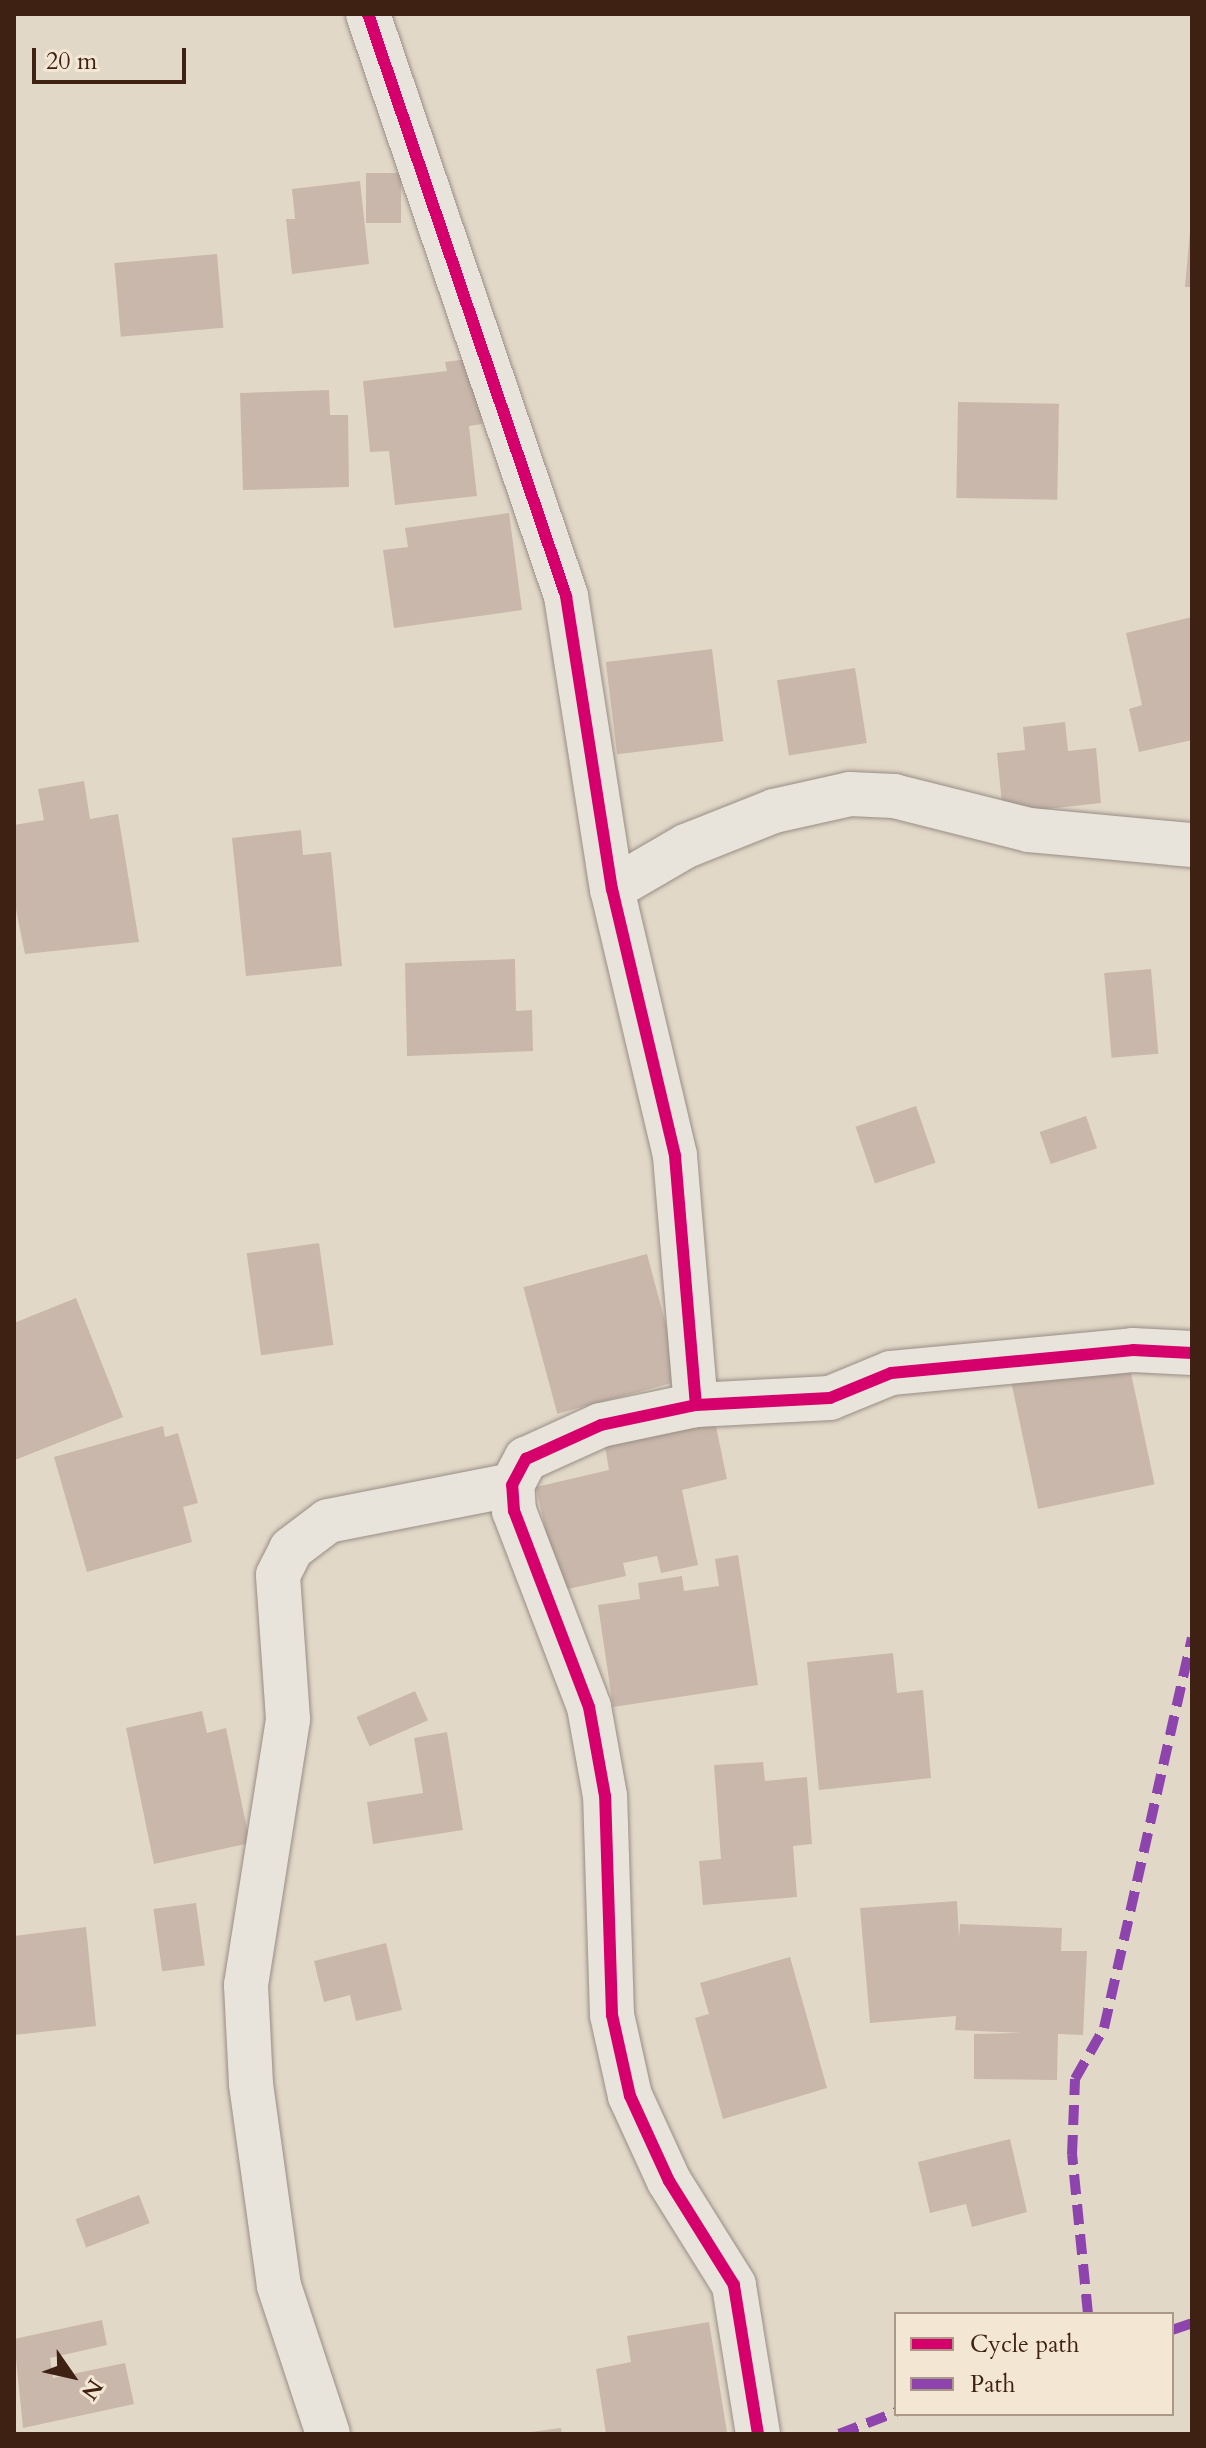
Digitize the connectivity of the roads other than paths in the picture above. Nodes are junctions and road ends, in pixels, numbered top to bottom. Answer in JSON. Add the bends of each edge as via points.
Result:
{"nodes":[{"id":1,"x":368,"y":14,"type":"edge"},
{"id":2,"x":1192,"y":845,"type":"edge"},
{"id":3,"x":612,"y":889,"type":"junction"},
{"id":4,"x":1192,"y":1353,"type":"edge"},
{"id":5,"x":696,"y":1405,"type":"junction"},
{"id":6,"x":512,"y":1485,"type":"junction"},
{"id":7,"x":328,"y":2434,"type":"edge"},
{"id":8,"x":758,"y":2434,"type":"edge"}],
"edges":[{"from":1,"to":3,"type":"street","via":[[566,596]]},
{"from":2,"to":3,"type":"street","via":[[1029,830],[894,796],[850,794],[774,811],[686,846]]},
{"from":3,"to":5,"type":"street","via":[[675,1156]]},
{"from":4,"to":5,"type":"street","via":[[1133,1350],[891,1373],[830,1398]]},
{"from":5,"to":6,"type":"street","via":[[601,1425],[526,1459]]},
{"from":6,"to":7,"type":"street","via":[[328,1521],[291,1549],[278,1575],[288,1719],[246,1985],[251,2084],[279,2286]]},
{"from":6,"to":8,"type":"street","via":[[514,1511],[589,1707],[605,1796],[612,2015],[630,2096],[669,2181],[734,2285]]}]}
